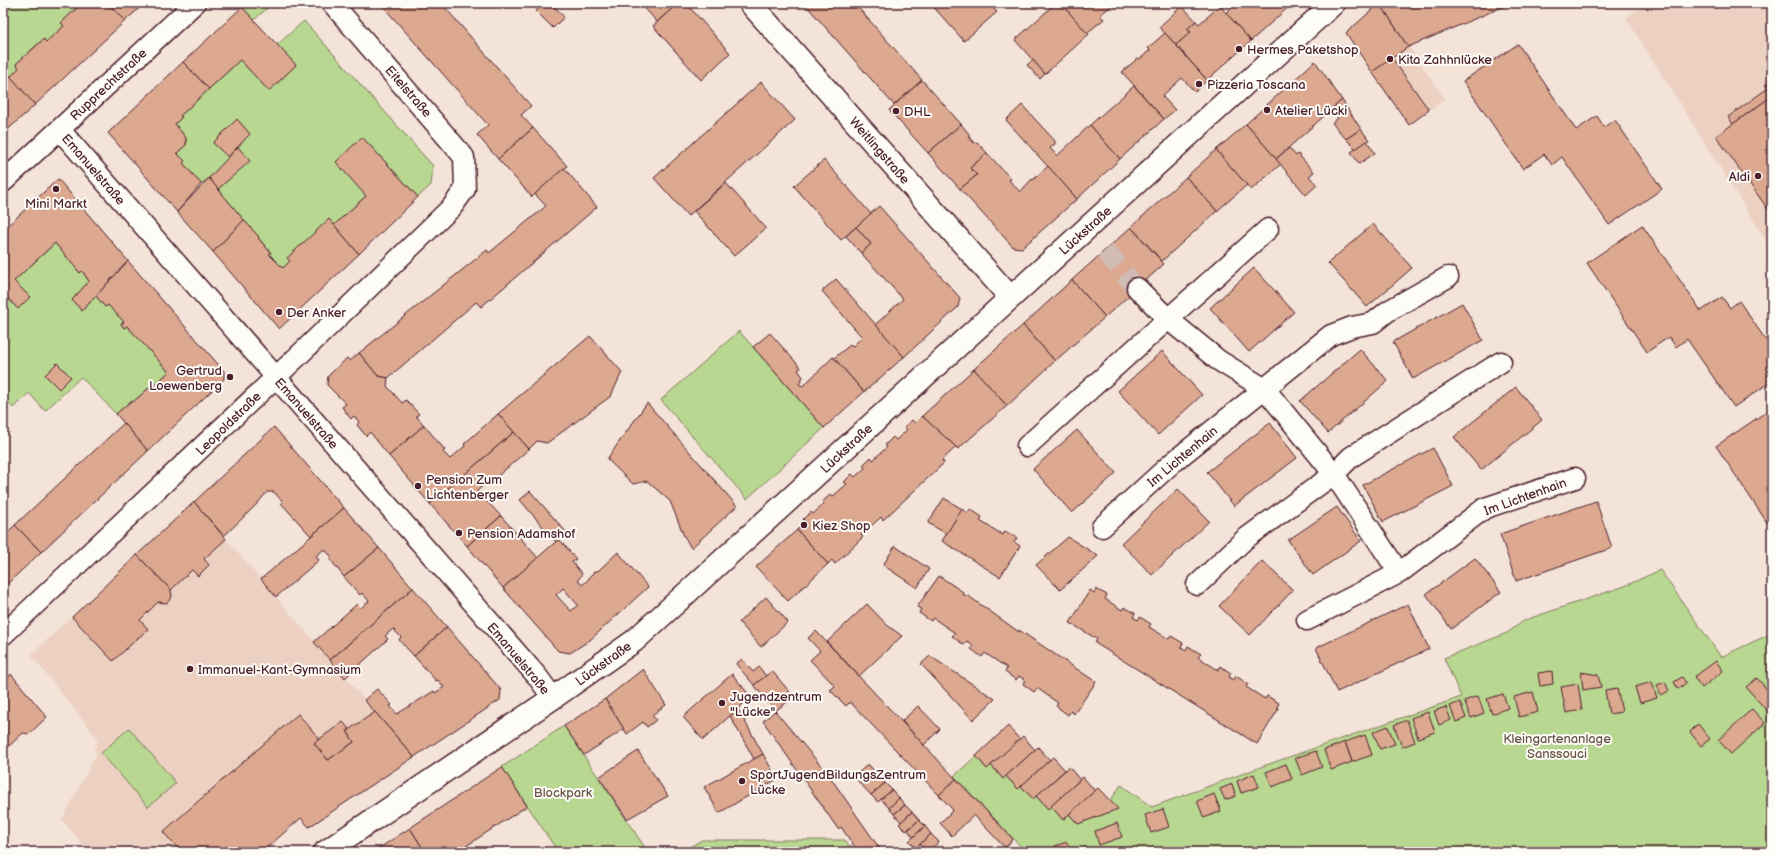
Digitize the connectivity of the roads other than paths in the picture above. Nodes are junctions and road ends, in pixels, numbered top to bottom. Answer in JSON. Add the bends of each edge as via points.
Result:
{"nodes":[{"id":1,"x":195,"y":3,"type":"edge"},
{"id":2,"x":332,"y":3,"type":"edge"},
{"id":3,"x":750,"y":3,"type":"edge"},
{"id":4,"x":1334,"y":3,"type":"edge"},
{"id":5,"x":60,"y":130,"type":"junction"},
{"id":6,"x":3,"y":182,"type":"edge"},
{"id":7,"x":465,"y":189,"type":"joint"},
{"id":8,"x":1268,"y":228,"type":"dead end"},
{"id":9,"x":1448,"y":277,"type":"dead end"},
{"id":10,"x":1137,"y":288,"type":"tunnel mouth"},
{"id":11,"x":1010,"y":297,"type":"junction"},
{"id":12,"x":1168,"y":319,"type":"junction"},
{"id":13,"x":1501,"y":362,"type":"dead end"},
{"id":14,"x":275,"y":377,"type":"junction"},
{"id":15,"x":1265,"y":389,"type":"junction"},
{"id":16,"x":1027,"y":446,"type":"dead end"},
{"id":17,"x":1334,"y":474,"type":"junction"},
{"id":18,"x":1575,"y":478,"type":"dead end"},
{"id":19,"x":1102,"y":526,"type":"dead end"},
{"id":20,"x":1400,"y":573,"type":"junction"},
{"id":21,"x":1197,"y":585,"type":"dead end"},
{"id":22,"x":1306,"y":620,"type":"dead end"},
{"id":23,"x":3,"y":635,"type":"edge"},
{"id":24,"x":553,"y":698,"type":"junction"},
{"id":25,"x":325,"y":852,"type":"edge"}],
"edges":[{"from":1,"to":5,"type":"street","name":"Rupprechtstraße"},
{"from":2,"to":7,"type":"street","name":"Eitelstraße","via":[[464,157]]},
{"from":3,"to":11,"type":"street","name":"Weitlingstraße"},
{"from":4,"to":11,"type":"street","name":"Lückstraße"},
{"from":5,"to":6,"type":"street","name":"Rupprechtstraße"},
{"from":5,"to":14,"type":"street","name":"Emanuelstraße"},
{"from":7,"to":14,"type":"street","name":"Leopoldstraße","via":[[452,207]]},
{"from":8,"to":12,"type":"street"},
{"from":9,"to":15,"type":"street","name":"Im Lichtenhain","via":[[1388,311],[1373,323],[1331,335]]},
{"from":10,"to":12,"type":"street"},
{"from":11,"to":24,"type":"street","name":"Lückstraße","via":[[634,641]]},
{"from":12,"to":15,"type":"street","via":[[1218,360]]},
{"from":12,"to":16,"type":"street"},
{"from":13,"to":17,"type":"street","via":[[1351,457]]},
{"from":14,"to":23,"type":"street","name":"Leopoldstraße"},
{"from":14,"to":24,"type":"street","name":"Emanuelstraße","via":[[537,676]]},
{"from":15,"to":17,"type":"street"},
{"from":15,"to":19,"type":"street","name":"Im Lichtenhain","via":[[1172,462]]},
{"from":17,"to":20,"type":"street"},
{"from":17,"to":21,"type":"street","via":[[1245,539]]},
{"from":18,"to":20,"type":"street","name":"Im Lichtenhain","via":[[1485,508]]},
{"from":20,"to":22,"type":"street","name":"Im Lichtenhain"},
{"from":24,"to":25,"type":"street","name":"Lückstraße"}]}
